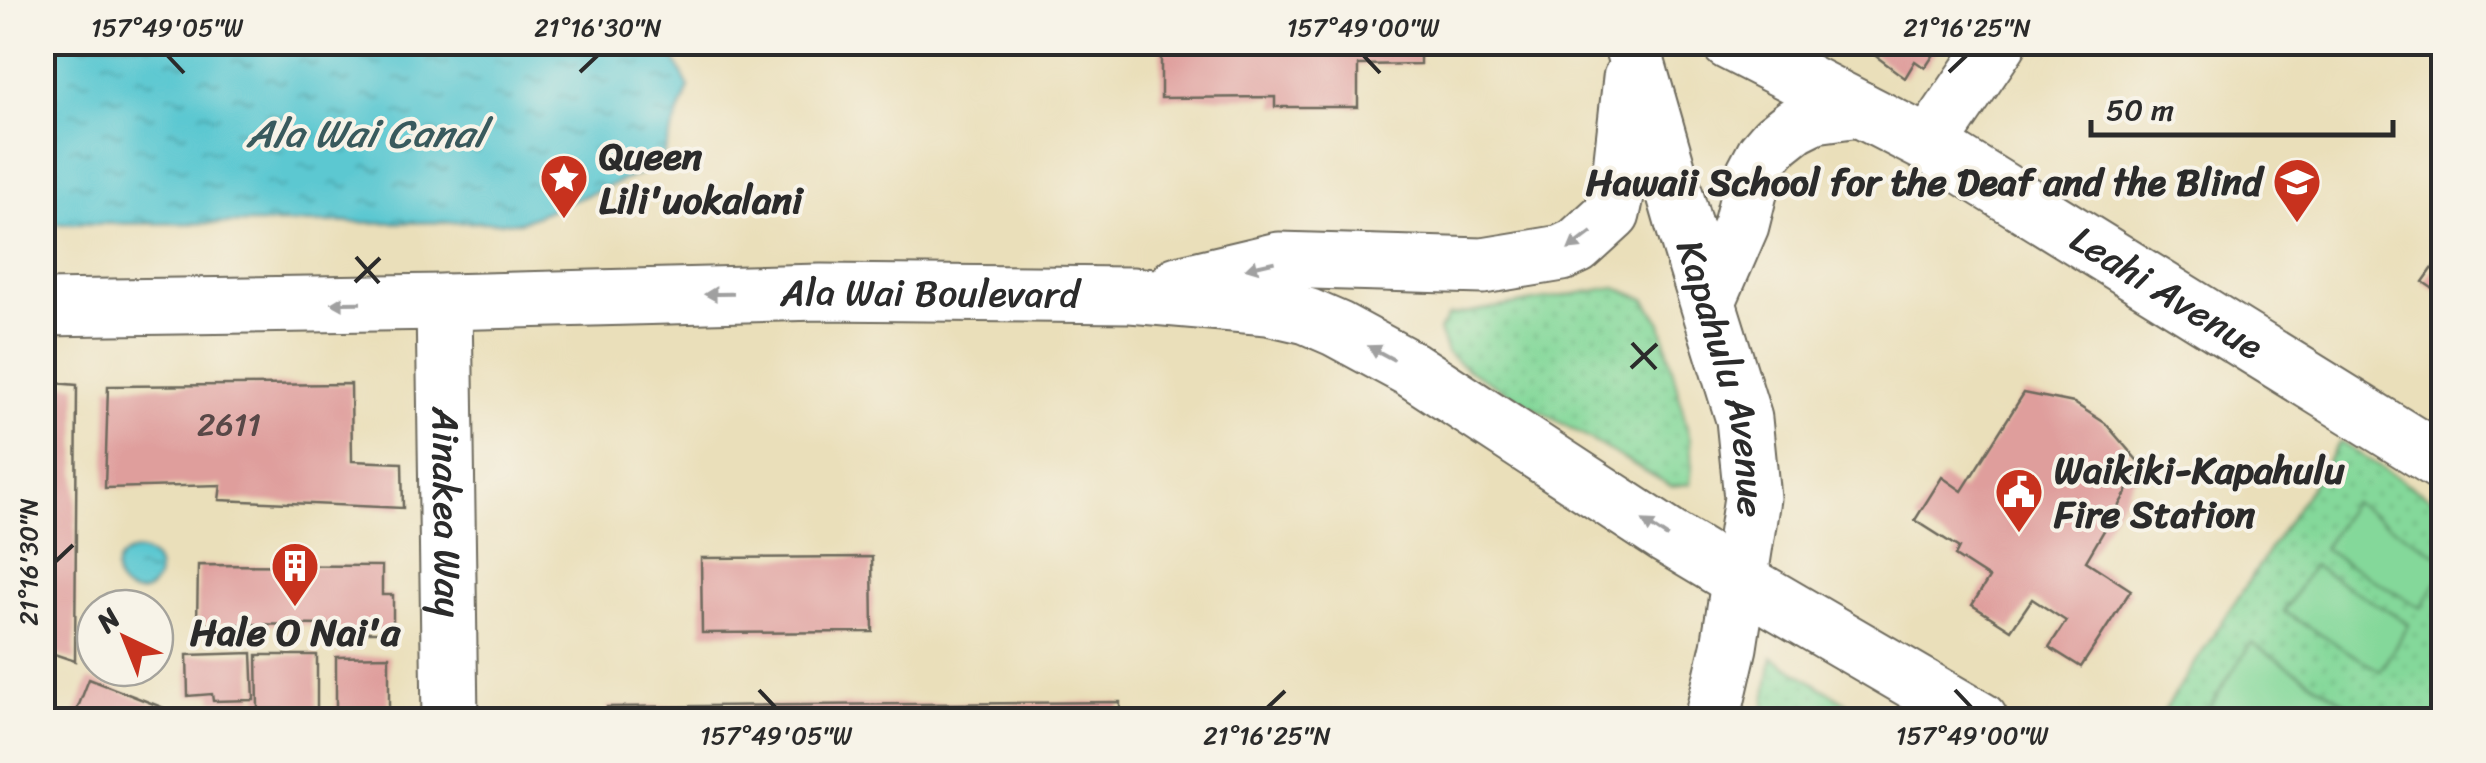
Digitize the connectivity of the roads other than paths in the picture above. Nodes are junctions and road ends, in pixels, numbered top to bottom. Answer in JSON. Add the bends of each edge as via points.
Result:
{"nodes":[{"id":1,"x":1729,"y":42,"type":"edge"},
{"id":2,"x":1999,"y":42,"type":"edge"},
{"id":3,"x":1632,"y":49,"type":"edge"},
{"id":4,"x":1859,"y":109,"type":"junction"},
{"id":5,"x":1928,"y":145,"type":"junction"},
{"id":6,"x":1131,"y":295,"type":"junction"},
{"id":7,"x":1708,"y":301,"type":"junction"},
{"id":8,"x":444,"y":302,"type":"junction"},
{"id":9,"x":42,"y":308,"type":"edge"},
{"id":10,"x":2444,"y":464,"type":"edge"},
{"id":11,"x":1738,"y":579,"type":"junction"},
{"id":12,"x":450,"y":720,"type":"edge"},
{"id":13,"x":1712,"y":720,"type":"edge"},
{"id":14,"x":1980,"y":720,"type":"edge"}],
"edges":[{"from":1,"to":4,"type":"main road","name":"Leahi Avenue"},
{"from":2,"to":5,"type":"main road"},
{"from":3,"to":6,"type":"main road","one_way":true,"via":[[1612,214],[1577,246],[1483,266],[1279,260]]},
{"from":3,"to":7,"type":"main road","name":"Kapahulu Avenue"},
{"from":4,"to":5,"type":"main road","name":"Leahi Avenue"},
{"from":4,"to":7,"type":"main road","via":[[1814,114],[1764,154]]},
{"from":5,"to":10,"type":"main road","name":"Leahi Avenue"},
{"from":6,"to":8,"type":"main road","name":"Ala Wai Boulevard","one_way":true,"via":[[821,292]]},
{"from":11,"to":6,"type":"main road","name":"Ala Wai Boulevard","one_way":true,"via":[[1411,369],[1337,329],[1268,307]]},
{"from":7,"to":11,"type":"main road","name":"Kapahulu Avenue","via":[[1744,419],[1752,498]]},
{"from":8,"to":9,"type":"main road","name":"Ala Wai Boulevard","one_way":true},
{"from":8,"to":12,"type":"main road","name":"Ainakea Way"},
{"from":11,"to":13,"type":"main road","name":"Kapahulu Avenue"},
{"from":11,"to":14,"type":"main road","name":"Ala Wai Boulevard"}]}
